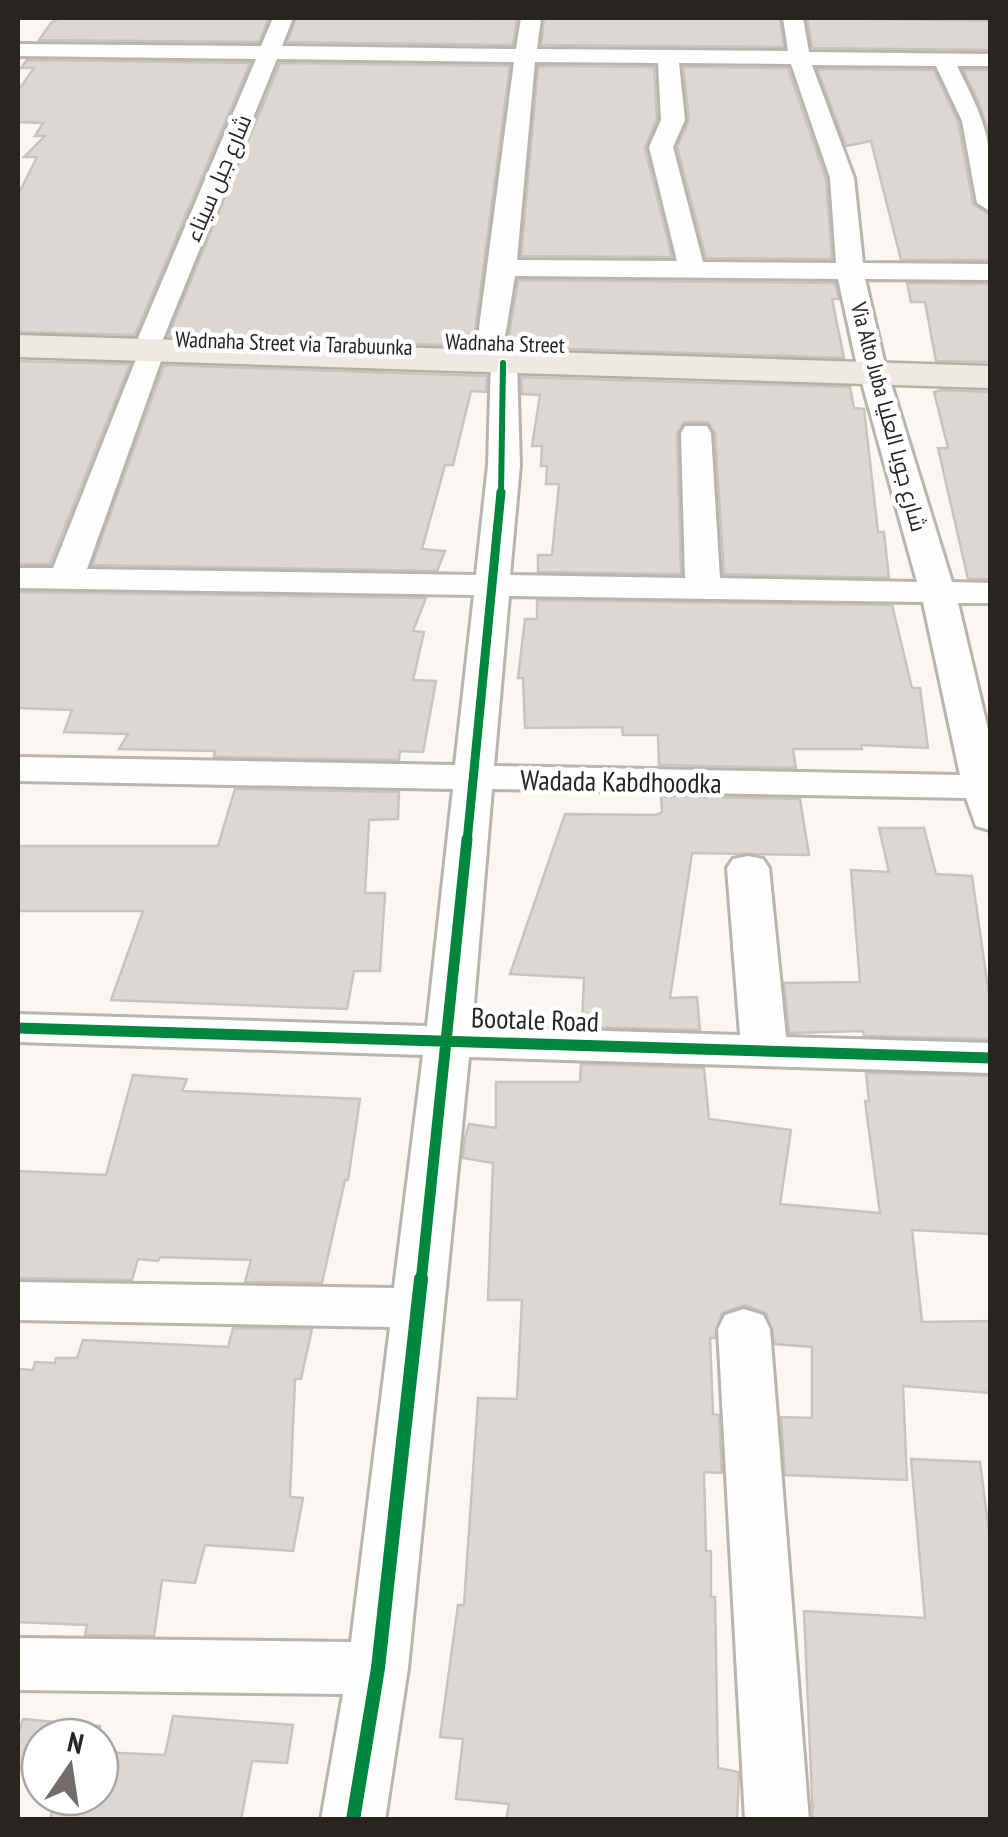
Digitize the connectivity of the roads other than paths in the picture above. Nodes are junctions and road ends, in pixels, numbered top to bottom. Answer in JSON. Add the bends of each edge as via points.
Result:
{"nodes":[{"id":1,"x":283,"y":18,"type":"edge"},
{"id":2,"x":531,"y":18,"type":"edge"},
{"id":3,"x":793,"y":18,"type":"edge"},
{"id":4,"x":18,"y":50,"type":"edge"},
{"id":5,"x":270,"y":52,"type":"junction"},
{"id":6,"x":522,"y":56,"type":"junction"},
{"id":7,"x":668,"y":58,"type":"junction"},
{"id":8,"x":800,"y":60,"type":"junction"},
{"id":9,"x":990,"y":60,"type":"edge"},
{"id":10,"x":944,"y":61,"type":"junction"},
{"id":11,"x":990,"y":203,"type":"edge"},
{"id":12,"x":506,"y":268,"type":"junction"},
{"id":13,"x":692,"y":270,"type":"junction"},
{"id":14,"x":850,"y":270,"type":"junction"},
{"id":15,"x":990,"y":272,"type":"edge"},
{"id":16,"x":18,"y":334,"type":"edge"},
{"id":17,"x":151,"y":344,"type":"junction"},
{"id":18,"x":18,"y":346,"type":"edge"},
{"id":19,"x":497,"y":357,"type":"junction"},
{"id":20,"x":990,"y":364,"type":"edge"},
{"id":21,"x":872,"y":368,"type":"junction"},
{"id":22,"x":990,"y":377,"type":"edge"},
{"id":23,"x":696,"y":433,"type":"dead end"},
{"id":24,"x":18,"y":578,"type":"edge"},
{"id":25,"x":66,"y":578,"type":"junction"},
{"id":26,"x":491,"y":583,"type":"junction"},
{"id":27,"x":703,"y":587,"type":"junction"},
{"id":28,"x":938,"y":593,"type":"junction"},
{"id":29,"x":990,"y":593,"type":"edge"},
{"id":30,"x":18,"y":769,"type":"edge"},
{"id":31,"x":474,"y":778,"type":"junction"},
{"id":32,"x":988,"y":797,"type":"edge"},
{"id":33,"x":748,"y":868,"type":"dead end"},
{"id":34,"x":18,"y":1028,"type":"edge"},
{"id":35,"x":448,"y":1039,"type":"junction"},
{"id":36,"x":764,"y":1050,"type":"junction"},
{"id":37,"x":990,"y":1058,"type":"edge"},
{"id":38,"x":18,"y":1300,"type":"edge"},
{"id":39,"x":415,"y":1308,"type":"junction"},
{"id":40,"x":744,"y":1328,"type":"dead end"},
{"id":41,"x":18,"y":1664,"type":"edge"},
{"id":42,"x":378,"y":1668,"type":"junction"},
{"id":43,"x":353,"y":1820,"type":"edge"},
{"id":44,"x":777,"y":1820,"type":"edge"}],
"edges":[{"from":1,"to":5,"type":"street","name":"شارع جبل سيناء"},
{"from":2,"to":6,"type":"street"},
{"from":3,"to":8,"type":"street","name":"Via Alto Juba شارع جوبا العليا"},
{"from":4,"to":5,"type":"street"},
{"from":5,"to":6,"type":"street"},
{"from":5,"to":17,"type":"street","name":"شارع جبل سيناء"},
{"from":6,"to":7,"type":"street"},
{"from":6,"to":12,"type":"street"},
{"from":7,"to":8,"type":"street"},
{"from":7,"to":13,"type":"street","via":[[673,120],[661,147]]},
{"from":8,"to":10,"type":"street"},
{"from":8,"to":14,"type":"street","name":"Via Alto Juba شارع جوبا العليا","via":[[842,178]]},
{"from":9,"to":10,"type":"street"},
{"from":10,"to":11,"type":"street","via":[[974,121]]},
{"from":12,"to":13,"type":"street"},
{"from":12,"to":19,"type":"street"},
{"from":13,"to":14,"type":"street"},
{"from":14,"to":15,"type":"street"},
{"from":14,"to":21,"type":"street","name":"Via Alto Juba شارع جوبا العليا"},
{"from":16,"to":17,"type":"main road","name":"Wadnaha Street via Tarabuunka"},
{"from":17,"to":18,"type":"main road","name":"Wadnaha Street"},
{"from":17,"to":19,"type":"main road","name":"Wadnaha Street"},
{"from":17,"to":25,"type":"street","name":"شارع جبل سيناء"},
{"from":19,"to":21,"type":"main road","name":"Wadnaha Street"},
{"from":19,"to":26,"type":"street","via":[[504,464]]},
{"from":20,"to":21,"type":"main road"},
{"from":21,"to":22,"type":"main road","name":"Wadnaha Street"},
{"from":21,"to":28,"type":"street","name":"Via Alto Juba شارع جوبا العليا"},
{"from":23,"to":27,"type":"street"},
{"from":24,"to":25,"type":"street"},
{"from":25,"to":26,"type":"street"},
{"from":26,"to":27,"type":"street"},
{"from":26,"to":31,"type":"street"},
{"from":27,"to":28,"type":"street"},
{"from":28,"to":29,"type":"street"},
{"from":28,"to":32,"type":"street","name":"Via Alto Juba شارع جوبا العليا"},
{"from":30,"to":31,"type":"street","name":"Wadada Kabdhoodka"},
{"from":31,"to":32,"type":"street","name":"Wadada Kabdhoodka"},
{"from":31,"to":35,"type":"street"},
{"from":33,"to":36,"type":"street"},
{"from":34,"to":35,"type":"street","name":"Bootale Road"},
{"from":35,"to":36,"type":"street","name":"Bootale Road"},
{"from":35,"to":39,"type":"street"},
{"from":36,"to":37,"type":"street","name":"Bootale Road"},
{"from":38,"to":39,"type":"street"},
{"from":39,"to":42,"type":"street"},
{"from":40,"to":44,"type":"street"},
{"from":41,"to":42,"type":"street"},
{"from":42,"to":43,"type":"street"}]}
